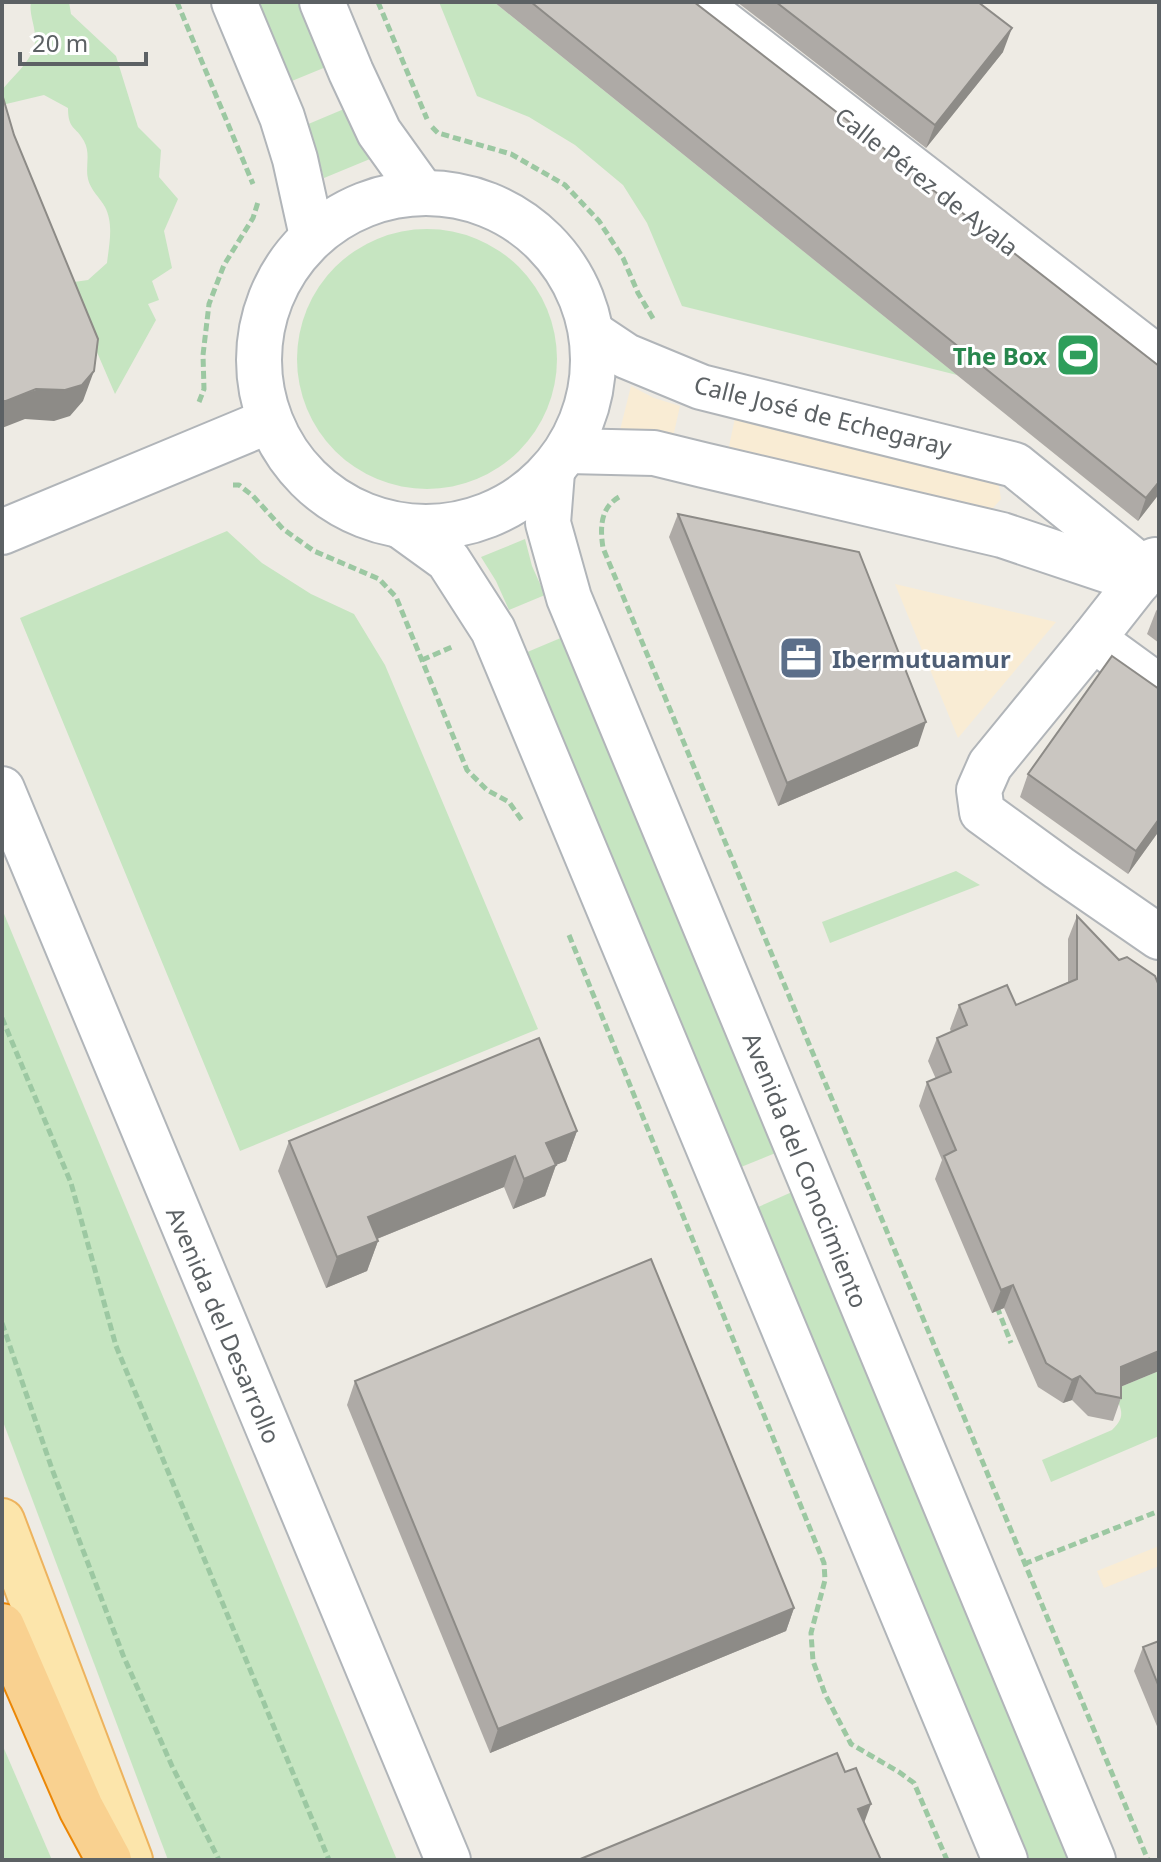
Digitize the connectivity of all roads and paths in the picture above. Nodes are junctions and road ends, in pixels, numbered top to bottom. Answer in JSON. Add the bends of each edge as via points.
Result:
{"nodes":[{"id":1,"x":177,"y":2,"type":"edge"},
{"id":2,"x":234,"y":2,"type":"edge"},
{"id":3,"x":322,"y":2,"type":"edge"},
{"id":4,"x":378,"y":2,"type":"edge"},
{"id":5,"x":696,"y":2,"type":"edge"},
{"id":6,"x":254,"y":188,"type":"dead end"},
{"id":7,"x":422,"y":192,"type":"junction"},
{"id":8,"x":258,"y":201,"type":"dead end"},
{"id":9,"x":312,"y":236,"type":"junction"},
{"id":10,"x":664,"y":328,"type":"dead end"},
{"id":11,"x":593,"y":334,"type":"junction"},
{"id":12,"x":1159,"y":359,"type":"edge"},
{"id":13,"x":196,"y":410,"type":"dead end"},
{"id":14,"x":269,"y":421,"type":"junction"},
{"id":15,"x":560,"y":462,"type":"junction"},
{"id":16,"x":1015,"y":465,"type":"junction"},
{"id":17,"x":223,"y":485,"type":"dead end"},
{"id":18,"x":624,"y":494,"type":"dead end"},
{"id":19,"x":401,"y":526,"type":"junction"},
{"id":20,"x":2,"y":532,"type":"edge"},
{"id":21,"x":1002,"y":535,"type":"junction"},
{"id":22,"x":1148,"y":569,"type":"edge"},
{"id":23,"x":1093,"y":639,"type":"junction"},
{"id":24,"x":1159,"y":687,"type":"edge"},
{"id":25,"x":2,"y":789,"type":"edge"},
{"id":26,"x":525,"y":825,"type":"dead end"},
{"id":27,"x":565,"y":925,"type":"dead end"},
{"id":28,"x":1159,"y":937,"type":"edge"},
{"id":29,"x":2,"y":1018,"type":"edge"},
{"id":30,"x":993,"y":1297,"type":"edge"},
{"id":31,"x":2,"y":1323,"type":"edge"},
{"id":32,"x":1011,"y":1343,"type":"dead end"},
{"id":33,"x":1159,"y":1511,"type":"edge"},
{"id":34,"x":2,"y":1521,"type":"edge"},
{"id":35,"x":1024,"y":1564,"type":"junction"},
{"id":36,"x":2,"y":1626,"type":"edge"},
{"id":37,"x":109,"y":1860,"type":"edge"},
{"id":38,"x":130,"y":1860,"type":"edge"},
{"id":39,"x":219,"y":1860,"type":"edge"},
{"id":40,"x":329,"y":1860,"type":"edge"},
{"id":41,"x":448,"y":1860,"type":"edge"},
{"id":42,"x":947,"y":1860,"type":"edge"},
{"id":43,"x":1005,"y":1860,"type":"edge"},
{"id":44,"x":1093,"y":1860,"type":"edge"},
{"id":45,"x":1148,"y":1860,"type":"edge"}],
"edges":[{"from":1,"to":6,"type":"path"},
{"from":2,"to":9,"type":"street","via":[[282,117]]},
{"from":3,"to":7,"type":"street","via":[[379,132]]},
{"from":4,"to":10,"type":"path","via":[[429,124],[438,133],[511,154],[565,185],[599,221],[652,319]]},
{"from":5,"to":12,"type":"street","name":"Calle Pérez de Ayala"},
{"from":7,"to":9,"type":"street","via":[[364,204]]},
{"from":7,"to":11,"type":"street","via":[[481,201],[535,232],[571,274]]},
{"from":8,"to":13,"type":"path","via":[[209,304],[204,389]]},
{"from":9,"to":14,"type":"street","via":[[281,274],[261,326],[259,380]]},
{"from":11,"to":15,"type":"street","via":[[592,394]]},
{"from":11,"to":16,"type":"street","name":"Calle José de Echegaray","via":[[626,356],[701,387]]},
{"from":14,"to":19,"type":"street","via":[[297,467],[354,511]]},
{"from":14,"to":20,"type":"street"},
{"from":15,"to":19,"type":"street","via":[[522,499],[461,524]]},
{"from":15,"to":21,"type":"street","via":[[654,453]]},
{"from":15,"to":44,"type":"street","name":"Avenida del Conocimiento","via":[[548,523],[569,598]]},
{"from":16,"to":21,"type":"street","via":[[1017,494]]},
{"from":16,"to":22,"type":"street","name":"Calle José de Echegaray"},
{"from":17,"to":26,"type":"path","via":[[239,485],[303,544],[379,579],[396,597],[467,770],[509,802]]},
{"from":18,"to":35,"type":"path","via":[[611,501],[603,517],[603,548]]},
{"from":19,"to":43,"type":"street","via":[[448,560],[493,630]]},
{"from":21,"to":22,"type":"street"},
{"from":22,"to":23,"type":"street"},
{"from":23,"to":24,"type":"street"},
{"from":23,"to":28,"type":"street","via":[[990,765],[979,790],[982,812]]},
{"from":25,"to":41,"type":"street","name":"Avenida del Desarrollo"},
{"from":27,"to":42,"type":"path","via":[[824,1563],[825,1580],[811,1633],[813,1661],[825,1694],[851,1744],[914,1783]]},
{"from":29,"to":40,"type":"path","via":[[71,1183],[116,1346]]},
{"from":30,"to":32,"type":"path"},
{"from":31,"to":39,"type":"path","via":[[123,1655]]},
{"from":33,"to":35,"type":"path"},
{"from":34,"to":38,"type":"main road"},
{"from":35,"to":45,"type":"path"},
{"from":36,"to":37,"type":"highway"}]}
